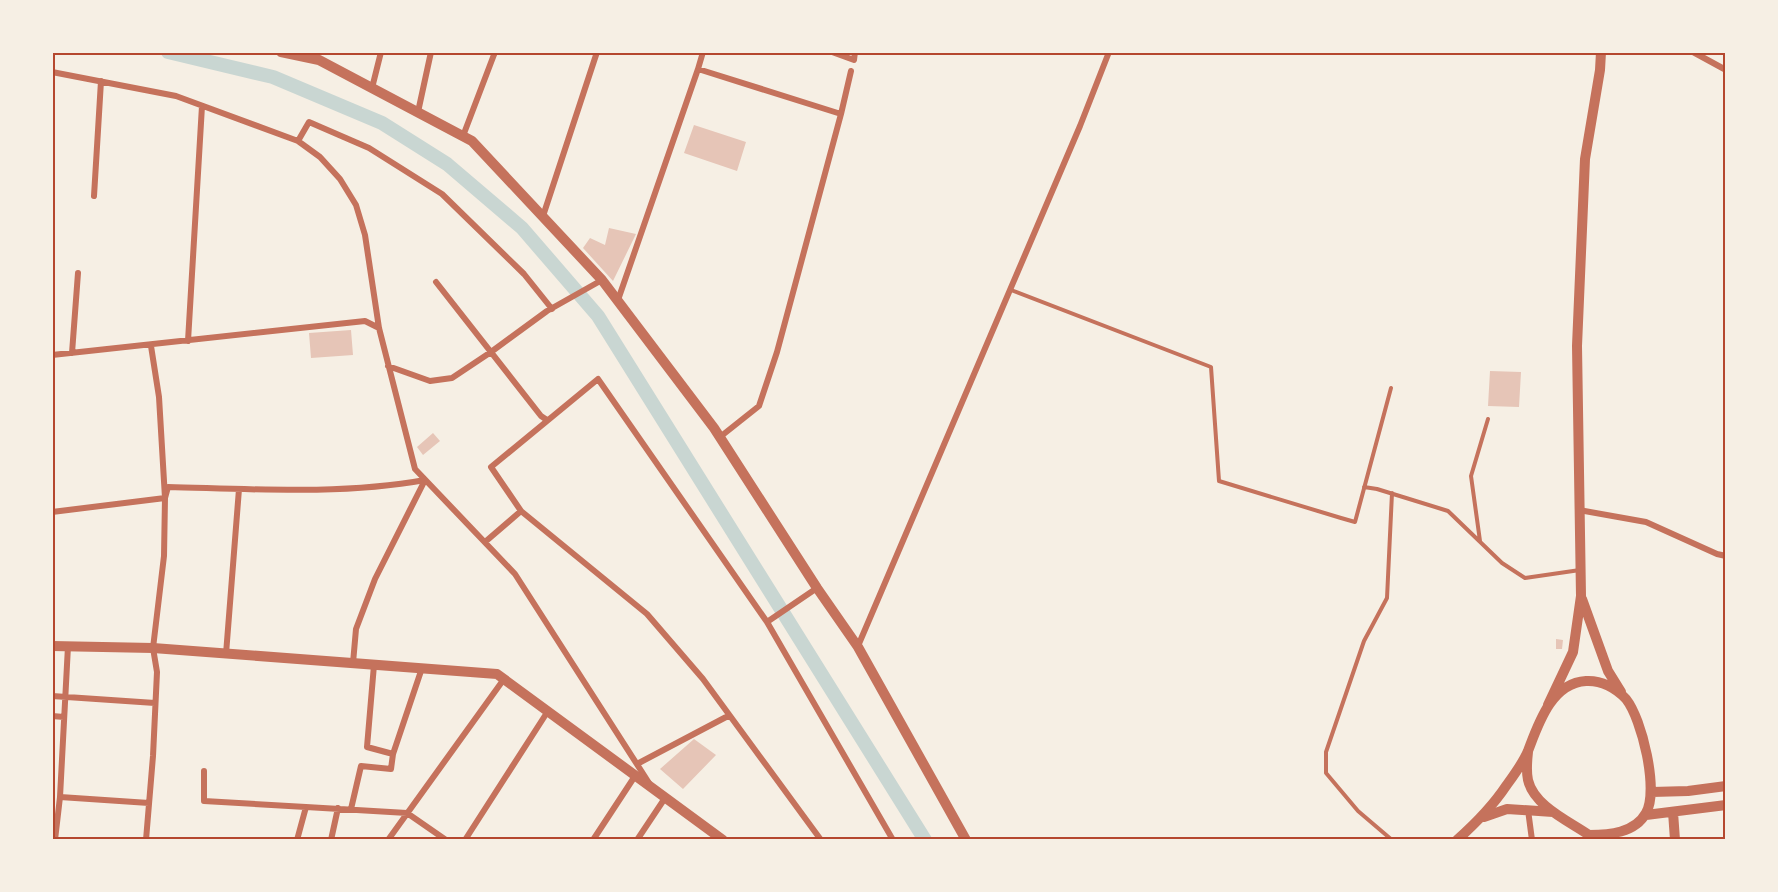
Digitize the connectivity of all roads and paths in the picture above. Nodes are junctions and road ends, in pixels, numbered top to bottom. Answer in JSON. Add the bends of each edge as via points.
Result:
{"nodes":[{"id":1,"x":281,"y":52,"type":"edge"},
{"id":2,"x":381,"y":52,"type":"edge"},
{"id":3,"x":431,"y":52,"type":"edge"},
{"id":4,"x":495,"y":52,"type":"edge"},
{"id":5,"x":597,"y":52,"type":"edge"},
{"id":6,"x":703,"y":52,"type":"edge"},
{"id":7,"x":832,"y":52,"type":"edge"},
{"id":8,"x":1109,"y":52,"type":"edge"},
{"id":9,"x":1601,"y":52,"type":"edge"},
{"id":10,"x":1693,"y":52,"type":"edge"},
{"id":11,"x":854,"y":56,"type":"edge"},
{"id":12,"x":698,"y":69,"type":"junction"},
{"id":13,"x":1725,"y":70,"type":"edge"},
{"id":14,"x":851,"y":71,"type":"dead end"},
{"id":15,"x":52,"y":72,"type":"edge"},
{"id":16,"x":101,"y":81,"type":"junction"},
{"id":17,"x":372,"y":88,"type":"junction"},
{"id":18,"x":202,"y":106,"type":"junction"},
{"id":19,"x":418,"y":112,"type":"junction"},
{"id":20,"x":841,"y":114,"type":"junction"},
{"id":21,"x":463,"y":136,"type":"junction"},
{"id":22,"x":298,"y":141,"type":"junction"},
{"id":23,"x":94,"y":196,"type":"dead end"},
{"id":24,"x":542,"y":217,"type":"junction"},
{"id":25,"x":78,"y":273,"type":"dead end"},
{"id":26,"x":600,"y":281,"type":"junction"},
{"id":27,"x":436,"y":282,"type":"dead end"},
{"id":28,"x":1010,"y":290,"type":"junction"},
{"id":29,"x":617,"y":301,"type":"junction"},
{"id":30,"x":552,"y":309,"type":"junction"},
{"id":31,"x":379,"y":328,"type":"junction"},
{"id":32,"x":188,"y":341,"type":"junction"},
{"id":33,"x":151,"y":346,"type":"junction"},
{"id":34,"x":491,"y":352,"type":"junction"},
{"id":35,"x":72,"y":353,"type":"junction"},
{"id":36,"x":52,"y":355,"type":"edge"},
{"id":37,"x":388,"y":366,"type":"junction"},
{"id":38,"x":1391,"y":388,"type":"dead end"},
{"id":39,"x":1488,"y":419,"type":"dead end"},
{"id":40,"x":547,"y":420,"type":"junction"},
{"id":41,"x":720,"y":437,"type":"junction"},
{"id":42,"x":425,"y":480,"type":"junction"},
{"id":43,"x":1364,"y":487,"type":"junction"},
{"id":44,"x":239,"y":489,"type":"junction"},
{"id":45,"x":1392,"y":493,"type":"junction"},
{"id":46,"x":165,"y":498,"type":"junction"},
{"id":47,"x":1579,"y":510,"type":"junction"},
{"id":48,"x":521,"y":511,"type":"junction"},
{"id":49,"x":52,"y":512,"type":"edge"},
{"id":50,"x":484,"y":542,"type":"junction"},
{"id":51,"x":1480,"y":542,"type":"junction"},
{"id":52,"x":1725,"y":556,"type":"edge"},
{"id":53,"x":1580,"y":570,"type":"junction"},
{"id":54,"x":817,"y":588,"type":"junction"},
{"id":55,"x":1581,"y":596,"type":"junction"},
{"id":56,"x":767,"y":622,"type":"junction"},
{"id":57,"x":52,"y":646,"type":"edge"},
{"id":58,"x":68,"y":646,"type":"junction"},
{"id":59,"x":858,"y":647,"type":"junction"},
{"id":60,"x":153,"y":648,"type":"junction"},
{"id":61,"x":226,"y":654,"type":"junction"},
{"id":62,"x":353,"y":663,"type":"junction"},
{"id":63,"x":374,"y":665,"type":"junction"},
{"id":64,"x":422,"y":668,"type":"junction"},
{"id":65,"x":504,"y":679,"type":"junction"},
{"id":66,"x":52,"y":696,"type":"edge"},
{"id":67,"x":65,"y":697,"type":"junction"},
{"id":68,"x":1624,"y":697,"type":"junction"},
{"id":69,"x":155,"y":703,"type":"junction"},
{"id":70,"x":1548,"y":705,"type":"junction"},
{"id":71,"x":548,"y":711,"type":"junction"},
{"id":72,"x":52,"y":716,"type":"edge"},
{"id":73,"x":728,"y":716,"type":"junction"},
{"id":74,"x":64,"y":717,"type":"junction"},
{"id":75,"x":1528,"y":752,"type":"junction"},
{"id":76,"x":393,"y":754,"type":"junction"},
{"id":77,"x":637,"y":764,"type":"junction"},
{"id":78,"x":204,"y":771,"type":"dead end"},
{"id":79,"x":635,"y":776,"type":"junction"},
{"id":80,"x":1725,"y":786,"type":"edge"},
{"id":81,"x":654,"y":791,"type":"junction"},
{"id":82,"x":1652,"y":792,"type":"junction"},
{"id":83,"x":60,"y":797,"type":"junction"},
{"id":84,"x":665,"y":798,"type":"junction"},
{"id":85,"x":149,"y":803,"type":"junction"},
{"id":86,"x":1725,"y":805,"type":"edge"},
{"id":87,"x":306,"y":807,"type":"junction"},
{"id":88,"x":338,"y":808,"type":"junction"},
{"id":89,"x":351,"y":809,"type":"junction"},
{"id":90,"x":1528,"y":810,"type":"junction"},
{"id":91,"x":1673,"y":812,"type":"junction"},
{"id":92,"x":407,"y":813,"type":"junction"},
{"id":93,"x":1556,"y":813,"type":"junction"},
{"id":94,"x":1646,"y":815,"type":"junction"},
{"id":95,"x":1484,"y":816,"type":"junction"},
{"id":96,"x":55,"y":823,"type":"edge"},
{"id":97,"x":1593,"y":838,"type":"edge"},
{"id":98,"x":721,"y":839,"type":"edge"},
{"id":99,"x":55,"y":840,"type":"edge"},
{"id":100,"x":146,"y":840,"type":"edge"},
{"id":101,"x":297,"y":840,"type":"edge"},
{"id":102,"x":331,"y":840,"type":"edge"},
{"id":103,"x":387,"y":840,"type":"edge"},
{"id":104,"x":446,"y":840,"type":"edge"},
{"id":105,"x":465,"y":840,"type":"edge"},
{"id":106,"x":593,"y":840,"type":"edge"},
{"id":107,"x":637,"y":840,"type":"edge"},
{"id":108,"x":821,"y":840,"type":"edge"},
{"id":109,"x":893,"y":840,"type":"edge"},
{"id":110,"x":966,"y":840,"type":"edge"},
{"id":111,"x":1392,"y":840,"type":"edge"},
{"id":112,"x":1457,"y":840,"type":"edge"},
{"id":113,"x":1532,"y":840,"type":"edge"},
{"id":114,"x":1675,"y":840,"type":"edge"}],
"edges":[{"from":1,"to":17,"type":"street","via":[[319,60]]},
{"from":2,"to":17,"type":"street"},
{"from":3,"to":19,"type":"street"},
{"from":4,"to":21,"type":"street"},
{"from":5,"to":24,"type":"street"},
{"from":6,"to":12,"type":"street"},
{"from":7,"to":11,"type":"street"},
{"from":8,"to":28,"type":"street"},
{"from":9,"to":47,"type":"street","via":[[1585,170],[1577,346]]},
{"from":10,"to":13,"type":"street"},
{"from":12,"to":20,"type":"street"},
{"from":12,"to":29,"type":"street"},
{"from":14,"to":20,"type":"street"},
{"from":15,"to":16,"type":"street"},
{"from":16,"to":18,"type":"street","via":[[176,96]]},
{"from":16,"to":23,"type":"street"},
{"from":17,"to":19,"type":"street"},
{"from":18,"to":22,"type":"street"},
{"from":18,"to":32,"type":"street"},
{"from":19,"to":21,"type":"street"},
{"from":20,"to":41,"type":"street","via":[[759,406]]},
{"from":21,"to":24,"type":"street"},
{"from":22,"to":30,"type":"street","via":[[309,122],[369,148],[442,194],[524,274]]},
{"from":22,"to":31,"type":"street","via":[[340,179],[356,205],[365,235]]},
{"from":24,"to":26,"type":"street"},
{"from":25,"to":35,"type":"street"},
{"from":26,"to":29,"type":"street"},
{"from":26,"to":30,"type":"street"},
{"from":27,"to":34,"type":"street"},
{"from":28,"to":43,"type":"lane","via":[[1211,367],[1219,481],[1355,522]]},
{"from":28,"to":59,"type":"street"},
{"from":29,"to":41,"type":"street"},
{"from":30,"to":34,"type":"street"},
{"from":31,"to":32,"type":"street","via":[[365,321]]},
{"from":31,"to":37,"type":"street"},
{"from":32,"to":33,"type":"street"},
{"from":33,"to":35,"type":"street"},
{"from":33,"to":46,"type":"street","via":[[159,397]]},
{"from":34,"to":37,"type":"street","via":[[452,378],[430,381]]},
{"from":34,"to":40,"type":"street"},
{"from":35,"to":36,"type":"street"},
{"from":37,"to":42,"type":"street","via":[[415,469]]},
{"from":38,"to":43,"type":"lane"},
{"from":39,"to":51,"type":"lane","via":[[1471,476]]},
{"from":40,"to":48,"type":"street","via":[[491,467]]},
{"from":40,"to":56,"type":"street","via":[[598,379]]},
{"from":41,"to":54,"type":"street"},
{"from":42,"to":44,"type":"street","via":[[389,487]]},
{"from":42,"to":50,"type":"street"},
{"from":42,"to":62,"type":"street","via":[[375,579],[356,629]]},
{"from":43,"to":45,"type":"lane"},
{"from":44,"to":46,"type":"street","via":[[168,487]]},
{"from":44,"to":61,"type":"street"},
{"from":45,"to":51,"type":"lane","via":[[1448,511]]},
{"from":45,"to":111,"type":"lane","via":[[1386,598],[1364,641],[1326,752],[1326,772],[1358,811]]},
{"from":46,"to":49,"type":"street"},
{"from":46,"to":60,"type":"street","via":[[164,556]]},
{"from":47,"to":52,"type":"street","via":[[1646,522]]},
{"from":47,"to":53,"type":"street"},
{"from":48,"to":50,"type":"street"},
{"from":48,"to":73,"type":"street","via":[[647,614],[703,679]]},
{"from":50,"to":77,"type":"street","via":[[515,574]]},
{"from":51,"to":53,"type":"lane","via":[[1525,578]]},
{"from":53,"to":55,"type":"street"},
{"from":54,"to":56,"type":"street"},
{"from":54,"to":59,"type":"street"},
{"from":55,"to":68,"type":"street","via":[[1608,671]]},
{"from":55,"to":70,"type":"street","via":[[1572,652]]},
{"from":56,"to":109,"type":"street"},
{"from":57,"to":58,"type":"street"},
{"from":58,"to":60,"type":"street"},
{"from":58,"to":67,"type":"street"},
{"from":59,"to":110,"type":"street"},
{"from":60,"to":61,"type":"street"},
{"from":60,"to":69,"type":"street","via":[[157,672]]},
{"from":61,"to":62,"type":"street"},
{"from":62,"to":63,"type":"street"},
{"from":63,"to":64,"type":"street"},
{"from":63,"to":76,"type":"street","via":[[367,747]]},
{"from":64,"to":65,"type":"street","via":[[497,674]]},
{"from":64,"to":76,"type":"street"},
{"from":65,"to":71,"type":"street"},
{"from":65,"to":92,"type":"street"},
{"from":66,"to":67,"type":"street"},
{"from":67,"to":69,"type":"street"},
{"from":67,"to":74,"type":"street"},
{"from":68,"to":70,"type":"street","via":[[1608,685],[1586,681],[1567,687]]},
{"from":68,"to":82,"type":"street","via":[[1641,733]]},
{"from":69,"to":85,"type":"street"},
{"from":70,"to":75,"type":"street"},
{"from":71,"to":79,"type":"street"},
{"from":71,"to":105,"type":"street"},
{"from":72,"to":74,"type":"street"},
{"from":73,"to":77,"type":"street"},
{"from":73,"to":108,"type":"street"},
{"from":74,"to":83,"type":"street"},
{"from":75,"to":93,"type":"street","via":[[1528,782],[1534,794]]},
{"from":75,"to":95,"type":"street"},
{"from":76,"to":89,"type":"street","via":[[391,769],[361,766]]},
{"from":77,"to":81,"type":"street"},
{"from":78,"to":87,"type":"street","via":[[204,801]]},
{"from":79,"to":81,"type":"street"},
{"from":79,"to":106,"type":"street"},
{"from":80,"to":82,"type":"street"},
{"from":81,"to":84,"type":"street"},
{"from":82,"to":94,"type":"street"},
{"from":83,"to":85,"type":"street"},
{"from":83,"to":96,"type":"street"},
{"from":84,"to":98,"type":"street"},
{"from":84,"to":107,"type":"street"},
{"from":85,"to":100,"type":"street"},
{"from":86,"to":91,"type":"street"},
{"from":87,"to":88,"type":"street"},
{"from":87,"to":101,"type":"street"},
{"from":88,"to":89,"type":"street"},
{"from":88,"to":102,"type":"street"},
{"from":89,"to":92,"type":"street"},
{"from":90,"to":93,"type":"street"},
{"from":90,"to":95,"type":"street","via":[[1508,809]]},
{"from":90,"to":113,"type":"street"},
{"from":91,"to":94,"type":"street"},
{"from":91,"to":114,"type":"street"},
{"from":92,"to":103,"type":"street"},
{"from":92,"to":104,"type":"street"},
{"from":93,"to":97,"type":"street"},
{"from":94,"to":97,"type":"street","via":[[1622,832]]},
{"from":95,"to":112,"type":"street"},
{"from":96,"to":99,"type":"street"}]}
